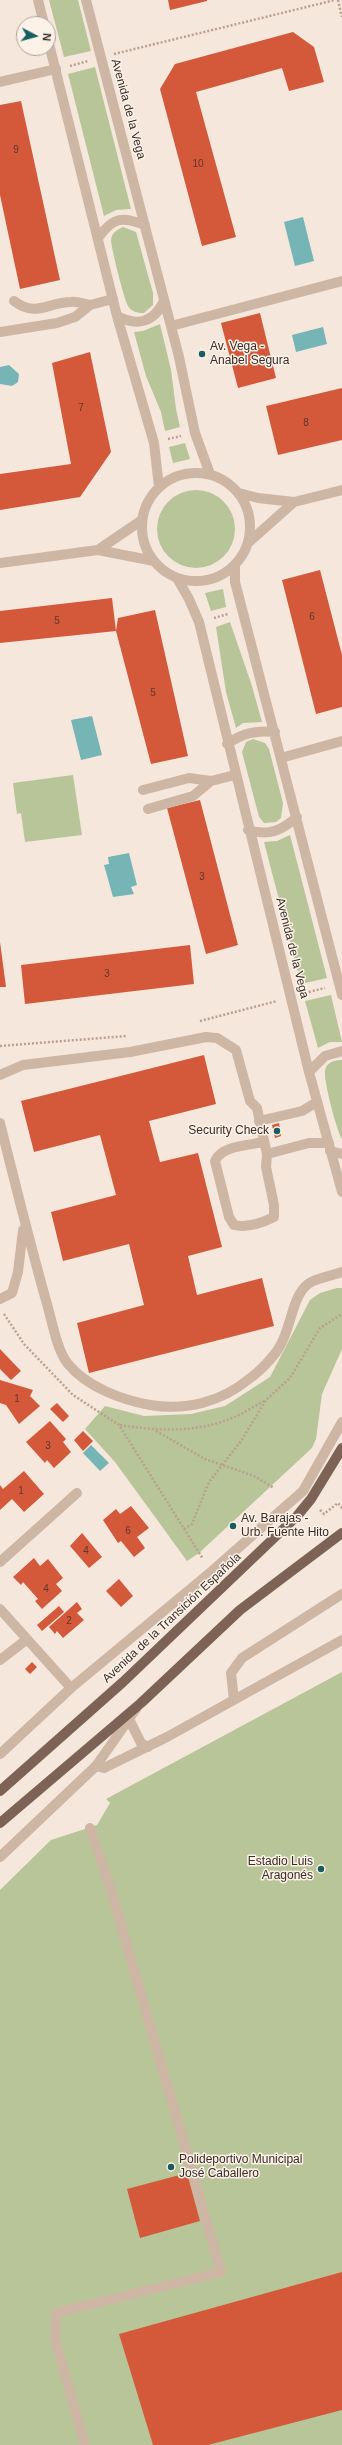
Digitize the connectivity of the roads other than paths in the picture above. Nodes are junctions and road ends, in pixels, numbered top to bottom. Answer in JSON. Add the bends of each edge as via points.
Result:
{"nodes":[{"id":1,"x":38,"y":0,"type":"edge"},
{"id":2,"x":86,"y":0,"type":"edge"},
{"id":3,"x":42,"y":16,"type":"edge"},
{"id":4,"x":52,"y":56,"type":"edge"},
{"id":5,"x":56,"y":69,"type":"junction"},
{"id":6,"x":0,"y":82,"type":"edge"},
{"id":7,"x":145,"y":225,"type":"junction"},
{"id":8,"x":98,"y":238,"type":"junction"},
{"id":9,"x":342,"y":281,"type":"edge"},
{"id":10,"x":113,"y":299,"type":"junction"},
{"id":11,"x":14,"y":301,"type":"dead end"},
{"id":12,"x":164,"y":301,"type":"junction"},
{"id":13,"x":90,"y":305,"type":"junction"},
{"id":14,"x":117,"y":316,"type":"junction"},
{"id":15,"x":171,"y":326,"type":"junction"},
{"id":16,"x":0,"y":332,"type":"edge"},
{"id":17,"x":210,"y":474,"type":"junction"},
{"id":18,"x":159,"y":487,"type":"junction"},
{"id":19,"x":342,"y":490,"type":"edge"},
{"id":20,"x":239,"y":492,"type":"junction"},
{"id":21,"x":294,"y":502,"type":"junction"},
{"id":22,"x":142,"y":520,"type":"junction"},
{"id":23,"x":249,"y":542,"type":"junction"},
{"id":24,"x":98,"y":550,"type":"junction"},
{"id":25,"x":154,"y":561,"type":"junction"},
{"id":26,"x":0,"y":564,"type":"edge"},
{"id":27,"x":235,"y":565,"type":"junction"},
{"id":28,"x":177,"y":578,"type":"junction"},
{"id":29,"x":275,"y":732,"type":"junction"},
{"id":30,"x":342,"y":741,"type":"edge"},
{"id":31,"x":227,"y":744,"type":"junction"},
{"id":32,"x":282,"y":758,"type":"junction"},
{"id":33,"x":235,"y":775,"type":"junction"},
{"id":34,"x":211,"y":781,"type":"junction"},
{"id":35,"x":143,"y":790,"type":"dead end"},
{"id":36,"x":148,"y":809,"type":"dead end"},
{"id":37,"x":297,"y":817,"type":"junction"},
{"id":38,"x":248,"y":830,"type":"junction"},
{"id":39,"x":342,"y":995,"type":"edge"},
{"id":40,"x":342,"y":1051,"type":"edge"},
{"id":41,"x":309,"y":1072,"type":"junction"},
{"id":42,"x":0,"y":1076,"type":"edge"},
{"id":43,"x":317,"y":1102,"type":"junction"},
{"id":44,"x":259,"y":1121,"type":"junction"},
{"id":45,"x":0,"y":1123,"type":"edge"},
{"id":46,"x":264,"y":1142,"type":"junction"},
{"id":47,"x":329,"y":1147,"type":"junction"},
{"id":48,"x":267,"y":1154,"type":"junction"},
{"id":49,"x":342,"y":1154,"type":"edge"},
{"id":50,"x":342,"y":1192,"type":"edge"},
{"id":51,"x":24,"y":1222,"type":"junction"},
{"id":52,"x":342,"y":1272,"type":"edge"},
{"id":53,"x":0,"y":1300,"type":"edge"},
{"id":54,"x":342,"y":1422,"type":"edge"},
{"id":55,"x":342,"y":1448,"type":"edge"},
{"id":56,"x":77,"y":1493,"type":"dead end"},
{"id":57,"x":342,"y":1533,"type":"edge"},
{"id":58,"x":0,"y":1562,"type":"edge"},
{"id":59,"x":342,"y":1594,"type":"edge"},
{"id":60,"x":0,"y":1609,"type":"edge"},
{"id":61,"x":26,"y":1640,"type":"junction"},
{"id":62,"x":342,"y":1640,"type":"edge"},
{"id":63,"x":0,"y":1660,"type":"edge"},
{"id":64,"x":71,"y":1688,"type":"junction"},
{"id":65,"x":234,"y":1700,"type":"junction"},
{"id":66,"x":141,"y":1703,"type":"junction"},
{"id":67,"x":129,"y":1719,"type":"junction"},
{"id":68,"x":148,"y":1747,"type":"junction"},
{"id":69,"x":0,"y":1754,"type":"edge"},
{"id":70,"x":96,"y":1766,"type":"junction"},
{"id":71,"x":0,"y":1791,"type":"edge"},
{"id":72,"x":0,"y":1823,"type":"edge"},
{"id":73,"x":90,"y":1828,"type":"dead end"},
{"id":74,"x":0,"y":1857,"type":"edge"},
{"id":75,"x":85,"y":2445,"type":"edge"}],
"edges":[{"from":1,"to":3,"type":"street"},
{"from":2,"to":7,"type":"street","name":"Avenida de la Vega"},
{"from":4,"to":5,"type":"street"},
{"from":5,"to":6,"type":"street"},
{"from":5,"to":8,"type":"street"},
{"from":7,"to":8,"type":"street","via":[[128,219],[119,219],[110,224]]},
{"from":7,"to":12,"type":"street","name":"Avenida de la Vega"},
{"from":8,"to":10,"type":"street"},
{"from":9,"to":15,"type":"street"},
{"from":10,"to":13,"type":"street"},
{"from":10,"to":14,"type":"street"},
{"from":11,"to":13,"type":"street","via":[[33,310],[71,302]]},
{"from":12,"to":14,"type":"street","via":[[153,318],[143,322]]},
{"from":12,"to":15,"type":"street","name":"Avenida de la Vega"},
{"from":13,"to":16,"type":"street","via":[[75,317],[57,323]]},
{"from":14,"to":18,"type":"street","via":[[154,443]]},
{"from":15,"to":17,"type":"street","name":"Avenida de la Vega","via":[[195,433]]},
{"from":17,"to":18,"type":"street","via":[[192,472],[174,477]]},
{"from":17,"to":20,"type":"street","via":[[231,484]]},
{"from":18,"to":22,"type":"street","via":[[145,508]]},
{"from":19,"to":21,"type":"street"},
{"from":20,"to":21,"type":"street","via":[[258,498]]},
{"from":20,"to":23,"type":"street","via":[[248,507]]},
{"from":21,"to":23,"type":"street"},
{"from":22,"to":24,"type":"street"},
{"from":22,"to":25,"type":"street","via":[[142,535],[146,549]]},
{"from":23,"to":27,"type":"street"},
{"from":24,"to":25,"type":"street"},
{"from":24,"to":26,"type":"street"},
{"from":25,"to":28,"type":"street"},
{"from":27,"to":28,"type":"street","via":[[223,575],[208,580],[192,582]]},
{"from":27,"to":29,"type":"street","via":[[235,582]]},
{"from":28,"to":31,"type":"street","name":"Avenida de la Vega","via":[[198,622]]},
{"from":29,"to":31,"type":"street","via":[[260,730],[240,735]]},
{"from":29,"to":32,"type":"street"},
{"from":30,"to":32,"type":"street"},
{"from":31,"to":33,"type":"street","name":"Avenida de la Vega"},
{"from":32,"to":37,"type":"street"},
{"from":33,"to":34,"type":"street"},
{"from":33,"to":38,"type":"street","name":"Avenida de la Vega"},
{"from":34,"to":35,"type":"street","via":[[189,778]]},
{"from":34,"to":36,"type":"street","via":[[193,796]]},
{"from":37,"to":38,"type":"street","via":[[285,828],[274,833]]},
{"from":37,"to":39,"type":"street"},
{"from":38,"to":41,"type":"street","name":"Avenida de la Vega"},
{"from":40,"to":41,"type":"street","via":[[325,1056]]},
{"from":41,"to":43,"type":"street","name":"Avenida de la Vega"},
{"from":42,"to":44,"type":"street","via":[[23,1065],[130,1052],[206,1037],[217,1038],[236,1050],[250,1101],[256,1108]]},
{"from":43,"to":44,"type":"street","via":[[302,1111]]},
{"from":43,"to":47,"type":"street","name":"Avenida de la Vega"},
{"from":44,"to":46,"type":"street"},
{"from":45,"to":51,"type":"street"},
{"from":46,"to":48,"type":"street"},
{"from":46,"to":48,"type":"street","via":[[225,1151],[218,1155],[215,1161],[229,1217],[234,1225],[241,1227],[274,1217],[266,1166]]},
{"from":47,"to":48,"type":"street","via":[[310,1143]]},
{"from":47,"to":49,"type":"street"},
{"from":47,"to":50,"type":"street","name":"Avenida de la Vega"},
{"from":51,"to":52,"type":"street","via":[[57,1337],[67,1362],[77,1373],[113,1394],[140,1403],[164,1407],[198,1406],[250,1379],[280,1346],[295,1309],[296,1298],[308,1283]]},
{"from":51,"to":53,"type":"street","via":[[18,1272],[12,1293]]},
{"from":54,"to":64,"type":"street","via":[[303,1491],[212,1571]]},
{"from":55,"to":71,"type":"main road","name":"Avenida de la Transición Española","via":[[298,1516],[139,1667]]},
{"from":56,"to":58,"type":"street"},
{"from":57,"to":66,"type":"main road","via":[[240,1610]]},
{"from":59,"to":65,"type":"street","via":[[242,1658],[231,1673]]},
{"from":60,"to":61,"type":"street"},
{"from":61,"to":63,"type":"street"},
{"from":61,"to":64,"type":"street"},
{"from":62,"to":65,"type":"street"},
{"from":64,"to":69,"type":"street"},
{"from":65,"to":68,"type":"street"},
{"from":66,"to":67,"type":"street"},
{"from":66,"to":72,"type":"main road"},
{"from":67,"to":68,"type":"street","via":[[141,1743]]},
{"from":67,"to":70,"type":"street"},
{"from":68,"to":70,"type":"street","via":[[104,1768]]},
{"from":70,"to":74,"type":"street"},
{"from":73,"to":75,"type":"street","via":[[111,1890],[221,2272],[56,2313],[55,2340]]}]}
